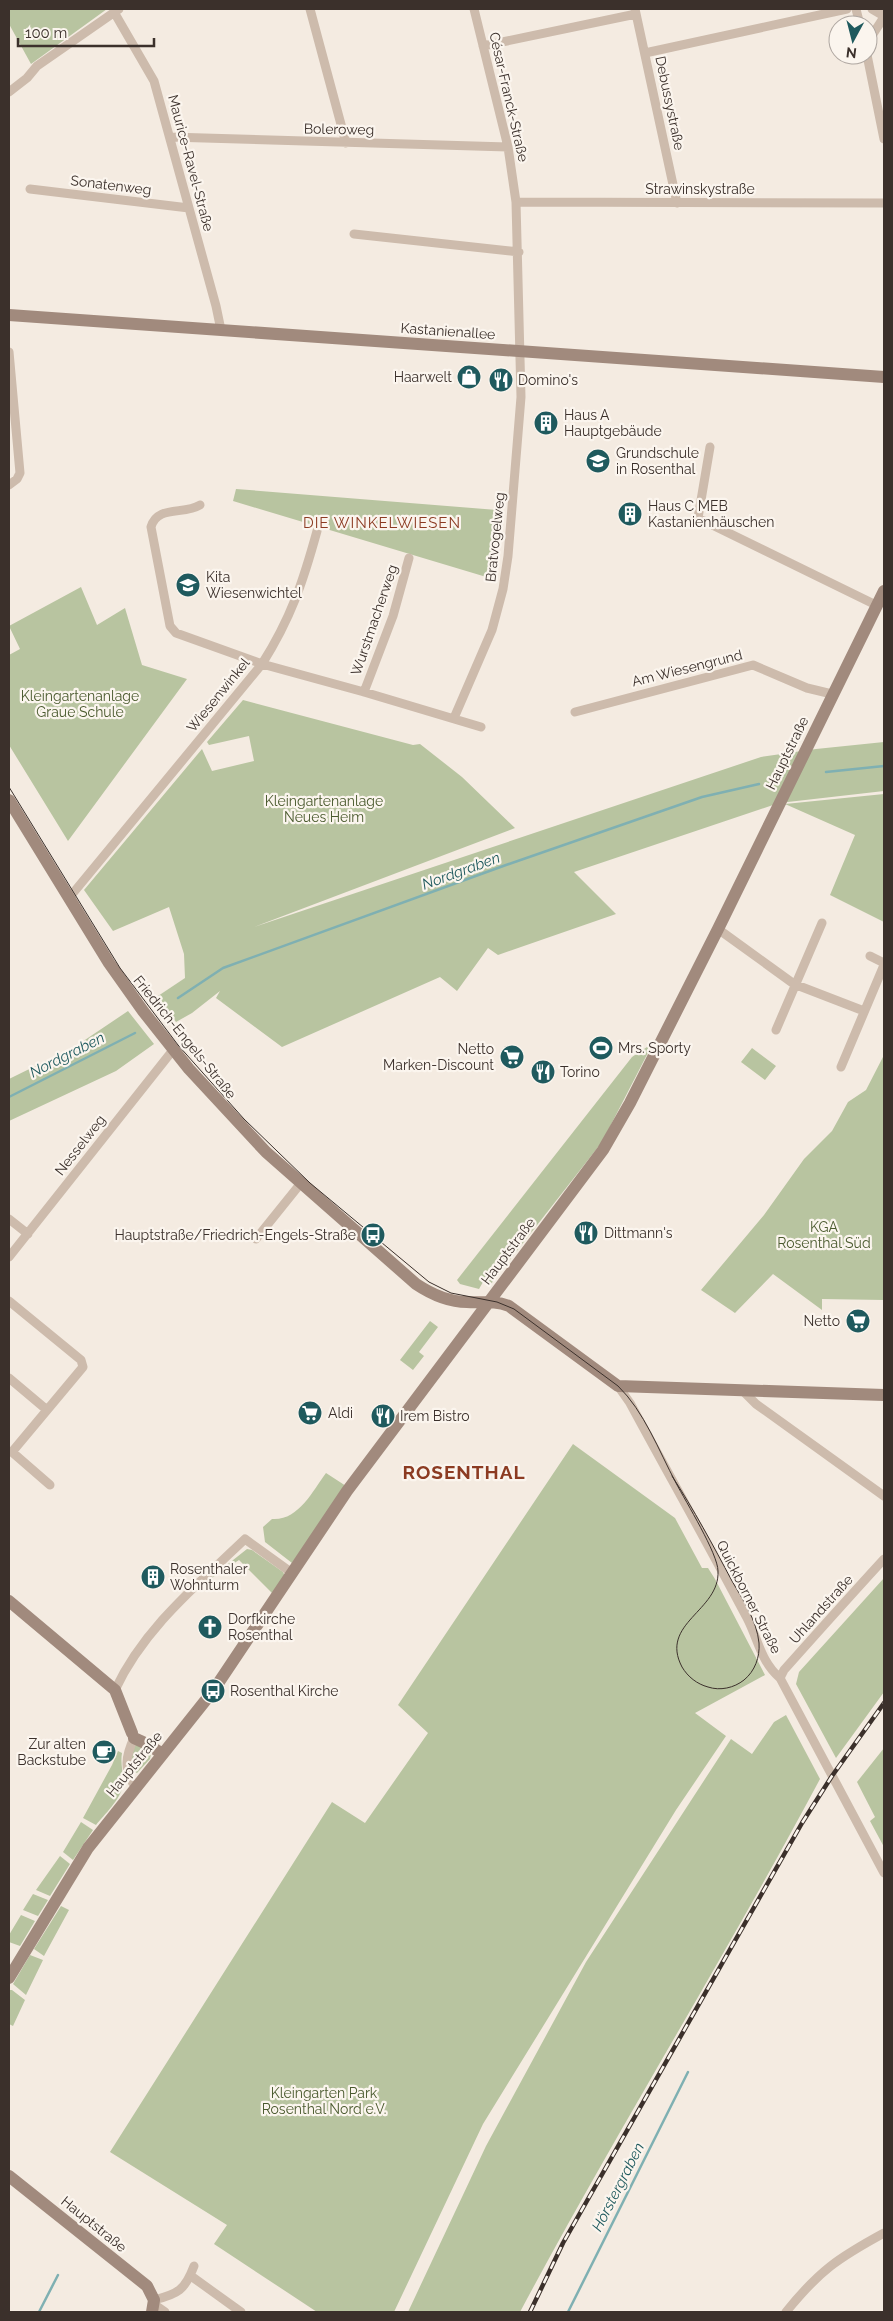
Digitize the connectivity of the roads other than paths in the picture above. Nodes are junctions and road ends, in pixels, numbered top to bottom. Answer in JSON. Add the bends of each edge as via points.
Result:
{"nodes":[{"id":1,"x":310,"y":9,"type":"edge"},
{"id":2,"x":474,"y":9,"type":"edge"},
{"id":3,"x":847,"y":9,"type":"edge"},
{"id":4,"x":872,"y":9,"type":"edge"},
{"id":5,"x":117,"y":10,"type":"edge"},
{"id":6,"x":636,"y":11,"type":"edge"},
{"id":7,"x":884,"y":17,"type":"edge"},
{"id":8,"x":483,"y":46,"type":"junction"},
{"id":9,"x":645,"y":53,"type":"junction"},
{"id":10,"x":869,"y":65,"type":"edge"},
{"id":11,"x":9,"y":92,"type":"edge"},
{"id":12,"x":170,"y":137,"type":"junction"},
{"id":13,"x":884,"y":139,"type":"edge"},
{"id":14,"x":346,"y":143,"type":"junction"},
{"id":15,"x":508,"y":146,"type":"junction"},
{"id":16,"x":30,"y":189,"type":"dead end"},
{"id":17,"x":516,"y":202,"type":"junction"},
{"id":18,"x":677,"y":203,"type":"junction"},
{"id":19,"x":884,"y":203,"type":"edge"},
{"id":20,"x":189,"y":208,"type":"junction"},
{"id":21,"x":354,"y":234,"type":"dead end"},
{"id":22,"x":519,"y":252,"type":"junction"},
{"id":23,"x":9,"y":314,"type":"edge"},
{"id":24,"x":221,"y":330,"type":"junction"},
{"id":25,"x":521,"y":351,"type":"junction"},
{"id":26,"x":9,"y":352,"type":"edge"},
{"id":27,"x":884,"y":378,"type":"edge"},
{"id":28,"x":710,"y":447,"type":"dead end"},
{"id":29,"x":9,"y":484,"type":"edge"},
{"id":30,"x":200,"y":505,"type":"dead end"},
{"id":31,"x":317,"y":531,"type":"dead end"},
{"id":32,"x":409,"y":558,"type":"dead end"},
{"id":33,"x":884,"y":591,"type":"edge"},
{"id":34,"x":876,"y":605,"type":"junction"},
{"id":35,"x":262,"y":664,"type":"junction"},
{"id":36,"x":364,"y":692,"type":"junction"},
{"id":37,"x":832,"y":694,"type":"junction"},
{"id":38,"x":575,"y":712,"type":"dead end"},
{"id":39,"x":454,"y":718,"type":"junction"},
{"id":40,"x":480,"y":727,"type":"dead end"},
{"id":41,"x":9,"y":800,"type":"edge"},
{"id":42,"x":69,"y":898,"type":"junction"},
{"id":43,"x":822,"y":923,"type":"dead end"},
{"id":44,"x":718,"y":929,"type":"junction"},
{"id":45,"x":870,"y":956,"type":"dead end"},
{"id":46,"x":884,"y":964,"type":"edge"},
{"id":47,"x":794,"y":984,"type":"junction"},
{"id":48,"x":864,"y":1010,"type":"junction"},
{"id":49,"x":776,"y":1030,"type":"dead end"},
{"id":50,"x":173,"y":1050,"type":"junction"},
{"id":51,"x":841,"y":1067,"type":"dead end"},
{"id":52,"x":301,"y":1183,"type":"junction"},
{"id":53,"x":9,"y":1219,"type":"edge"},
{"id":54,"x":28,"y":1234,"type":"junction"},
{"id":55,"x":256,"y":1239,"type":"dead end"},
{"id":56,"x":9,"y":1257,"type":"edge"},
{"id":57,"x":9,"y":1301,"type":"edge"},
{"id":58,"x":488,"y":1301,"type":"junction"},
{"id":59,"x":9,"y":1378,"type":"edge"},
{"id":60,"x":618,"y":1386,"type":"junction"},
{"id":61,"x":742,"y":1390,"type":"junction"},
{"id":62,"x":884,"y":1394,"type":"edge"},
{"id":63,"x":47,"y":1410,"type":"junction"},
{"id":64,"x":50,"y":1485,"type":"dead end"},
{"id":65,"x":884,"y":1496,"type":"edge"},
{"id":66,"x":884,"y":1559,"type":"edge"},
{"id":67,"x":292,"y":1573,"type":"junction"},
{"id":68,"x":9,"y":1601,"type":"edge"},
{"id":69,"x":780,"y":1678,"type":"junction"},
{"id":70,"x":115,"y":1690,"type":"junction"},
{"id":71,"x":133,"y":1736,"type":"junction"},
{"id":72,"x":161,"y":1753,"type":"junction"},
{"id":73,"x":135,"y":1786,"type":"junction"},
{"id":74,"x":884,"y":1873,"type":"edge"},
{"id":75,"x":9,"y":1978,"type":"edge"},
{"id":76,"x":9,"y":2176,"type":"edge"},
{"id":77,"x":884,"y":2233,"type":"edge"},
{"id":78,"x":194,"y":2266,"type":"dead end"},
{"id":79,"x":191,"y":2276,"type":"junction"},
{"id":80,"x":156,"y":2307,"type":"edge"},
{"id":81,"x":241,"y":2312,"type":"edge"},
{"id":82,"x":786,"y":2312,"type":"edge"}],
"edges":[{"from":1,"to":14,"type":"street"},
{"from":2,"to":8,"type":"street","name":"César-Franck-Straße"},
{"from":3,"to":9,"type":"street"},
{"from":4,"to":7,"type":"street"},
{"from":5,"to":11,"type":"street","via":[[37,66]]},
{"from":5,"to":12,"type":"street","name":"Maurice-Ravel-Straße","via":[[154,81]]},
{"from":6,"to":8,"type":"street"},
{"from":6,"to":9,"type":"street","name":"Debussystraße"},
{"from":8,"to":15,"type":"street","name":"César-Franck-Straße"},
{"from":9,"to":18,"type":"street","name":"Debussystraße"},
{"from":10,"to":13,"type":"street"},
{"from":12,"to":14,"type":"street","name":"Boleroweg"},
{"from":12,"to":20,"type":"street","name":"Maurice-Ravel-Straße"},
{"from":14,"to":15,"type":"street","name":"Boleroweg"},
{"from":15,"to":17,"type":"street","name":"César-Franck-Straße"},
{"from":16,"to":20,"type":"street","name":"Sonatenweg"},
{"from":17,"to":18,"type":"street","name":"Strawinskystraße"},
{"from":17,"to":22,"type":"street","name":"César-Franck-Straße"},
{"from":18,"to":19,"type":"street","name":"Strawinskystraße"},
{"from":20,"to":24,"type":"street","name":"Maurice-Ravel-Straße"},
{"from":21,"to":22,"type":"street"},
{"from":22,"to":25,"type":"street","name":"César-Franck-Straße"},
{"from":23,"to":24,"type":"street","name":"Kastanienallee"},
{"from":24,"to":25,"type":"street","name":"Kastanienallee"},
{"from":25,"to":27,"type":"street","name":"Kastanienallee"},
{"from":25,"to":39,"type":"street","name":"Bratvogelweg","via":[[521,397],[503,589],[492,630]]},
{"from":26,"to":29,"type":"street","via":[[20,473]]},
{"from":28,"to":34,"type":"street","via":[[698,518]]},
{"from":30,"to":35,"type":"street","name":"Wiesenwinkel","via":[[187,511],[164,512],[155,518],[151,527],[170,626],[185,637]]},
{"from":31,"to":35,"type":"street","via":[[302,586],[281,634]]},
{"from":32,"to":36,"type":"street","name":"Wurstmacherweg","via":[[393,616]]},
{"from":33,"to":34,"type":"street","name":"Hauptstraße"},
{"from":34,"to":37,"type":"street","name":"Hauptstraße"},
{"from":35,"to":36,"type":"street","name":"Wurstmacherweg"},
{"from":35,"to":42,"type":"street","name":"Wiesenwinkel"},
{"from":36,"to":39,"type":"street","name":"Wurstmacherweg"},
{"from":37,"to":38,"type":"street","name":"Am Wiesengrund","via":[[799,685],[753,665]]},
{"from":37,"to":44,"type":"street","name":"Hauptstraße"},
{"from":39,"to":40,"type":"street","name":"Wurstmacherweg"},
{"from":41,"to":42,"type":"street","name":"Friedrich-Engels-Straße"},
{"from":42,"to":50,"type":"street","name":"Friedrich-Engels-Straße","via":[[123,984]]},
{"from":43,"to":47,"type":"street"},
{"from":44,"to":47,"type":"street"},
{"from":44,"to":58,"type":"street","name":"Hauptstraße","via":[[603,1150]]},
{"from":45,"to":46,"type":"street"},
{"from":46,"to":48,"type":"street"},
{"from":47,"to":48,"type":"street"},
{"from":47,"to":49,"type":"street"},
{"from":48,"to":51,"type":"street"},
{"from":50,"to":52,"type":"street","name":"Friedrich-Engels-Straße","via":[[226,1111]]},
{"from":50,"to":54,"type":"street","name":"Nesselweg"},
{"from":52,"to":55,"type":"street"},
{"from":52,"to":58,"type":"street","name":"Friedrich-Engels-Straße","via":[[422,1288],[459,1302]]},
{"from":53,"to":54,"type":"street"},
{"from":54,"to":56,"type":"street","name":"Nesselweg"},
{"from":57,"to":63,"type":"street","via":[[81,1360],[83,1367]]},
{"from":58,"to":60,"type":"street","name":"Friedrich-Engels-Straße","via":[[509,1306]]},
{"from":58,"to":67,"type":"street","name":"Hauptstraße","via":[[347,1492]]},
{"from":59,"to":63,"type":"street"},
{"from":60,"to":61,"type":"street"},
{"from":60,"to":69,"type":"street","name":"Quickborner Straße","via":[[747,1618],[768,1666]]},
{"from":61,"to":62,"type":"street"},
{"from":61,"to":65,"type":"street","via":[[756,1404]]},
{"from":63,"to":64,"type":"street","via":[[12,1452]]},
{"from":66,"to":69,"type":"street","name":"Uhlandstraße"},
{"from":67,"to":70,"type":"street","via":[[246,1539],[161,1620],[127,1666]]},
{"from":67,"to":72,"type":"street","name":"Hauptstraße","via":[[212,1691]]},
{"from":68,"to":70,"type":"street"},
{"from":69,"to":74,"type":"street","name":"Quickborner Straße"},
{"from":70,"to":71,"type":"street"},
{"from":71,"to":72,"type":"street"},
{"from":71,"to":73,"type":"street","via":[[126,1770]]},
{"from":72,"to":73,"type":"street","name":"Hauptstraße"},
{"from":73,"to":75,"type":"street","name":"Hauptstraße","via":[[76,1865]]},
{"from":76,"to":80,"type":"street","name":"Hauptstraße","via":[[147,2286]]},
{"from":77,"to":82,"type":"street","via":[[824,2269]]},
{"from":78,"to":79,"type":"street"},
{"from":79,"to":80,"type":"street","via":[[175,2295]]},
{"from":79,"to":81,"type":"street"}]}
